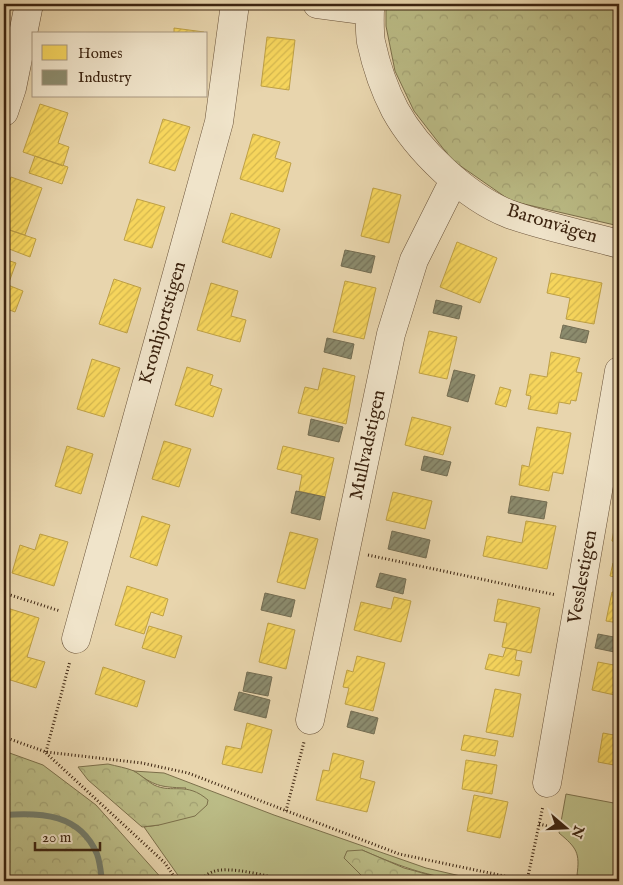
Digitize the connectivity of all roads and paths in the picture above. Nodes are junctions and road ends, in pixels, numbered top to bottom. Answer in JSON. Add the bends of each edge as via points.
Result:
{"nodes":[{"id":1,"x":29,"y":4,"type":"edge"},
{"id":2,"x":235,"y":4,"type":"edge"},
{"id":3,"x":317,"y":4,"type":"edge"},
{"id":4,"x":370,"y":7,"type":"edge"},
{"id":5,"x":4,"y":112,"type":"edge"},
{"id":6,"x":454,"y":180,"type":"junction"},
{"id":7,"x":619,"y":244,"type":"edge"},
{"id":8,"x":619,"y":371,"type":"edge"},
{"id":9,"x":346,"y":550,"type":"junction"},
{"id":10,"x":4,"y":593,"type":"edge"},
{"id":11,"x":579,"y":600,"type":"junction"},
{"id":12,"x":78,"y":628,"type":"junction"},
{"id":13,"x":310,"y":720,"type":"joint"},
{"id":14,"x":4,"y":737,"type":"edge"},
{"id":15,"x":46,"y":752,"type":"junction"},
{"id":16,"x":547,"y":784,"type":"joint"},
{"id":17,"x":286,"y":811,"type":"junction"},
{"id":18,"x":539,"y":824,"type":"junction"},
{"id":19,"x":560,"y":829,"type":"dead end"},
{"id":20,"x":177,"y":881,"type":"edge"},
{"id":21,"x":200,"y":881,"type":"edge"},
{"id":22,"x":289,"y":881,"type":"edge"},
{"id":23,"x":528,"y":881,"type":"edge"}],
"edges":[{"from":1,"to":5,"type":"street"},
{"from":2,"to":12,"type":"street","name":"Kronhjortstigen","via":[[219,122]]},
{"from":3,"to":4,"type":"street"},
{"from":4,"to":6,"type":"street","name":"Baronvägen","via":[[371,40],[380,75],[396,110],[432,158]]},
{"from":6,"to":7,"type":"street","name":"Baronvägen","via":[[507,213]]},
{"from":6,"to":9,"type":"street","name":"Mullvadstigen","via":[[414,260],[391,334]]},
{"from":8,"to":11,"type":"street","name":"Vesslestigen"},
{"from":9,"to":11,"type":"path"},
{"from":9,"to":13,"type":"street","name":"Mullvadstigen"},
{"from":10,"to":12,"type":"path"},
{"from":11,"to":16,"type":"street","name":"Vesslestigen"},
{"from":12,"to":15,"type":"path"},
{"from":13,"to":17,"type":"path"},
{"from":14,"to":15,"type":"path"},
{"from":15,"to":17,"type":"path","via":[[142,763],[188,773]]},
{"from":15,"to":20,"type":"path","via":[[165,863]]},
{"from":16,"to":18,"type":"path"},
{"from":17,"to":23,"type":"path","via":[[399,854]]},
{"from":18,"to":19,"type":"path"},
{"from":18,"to":23,"type":"path"},
{"from":21,"to":22,"type":"path","via":[[214,871],[250,872]]}]}
